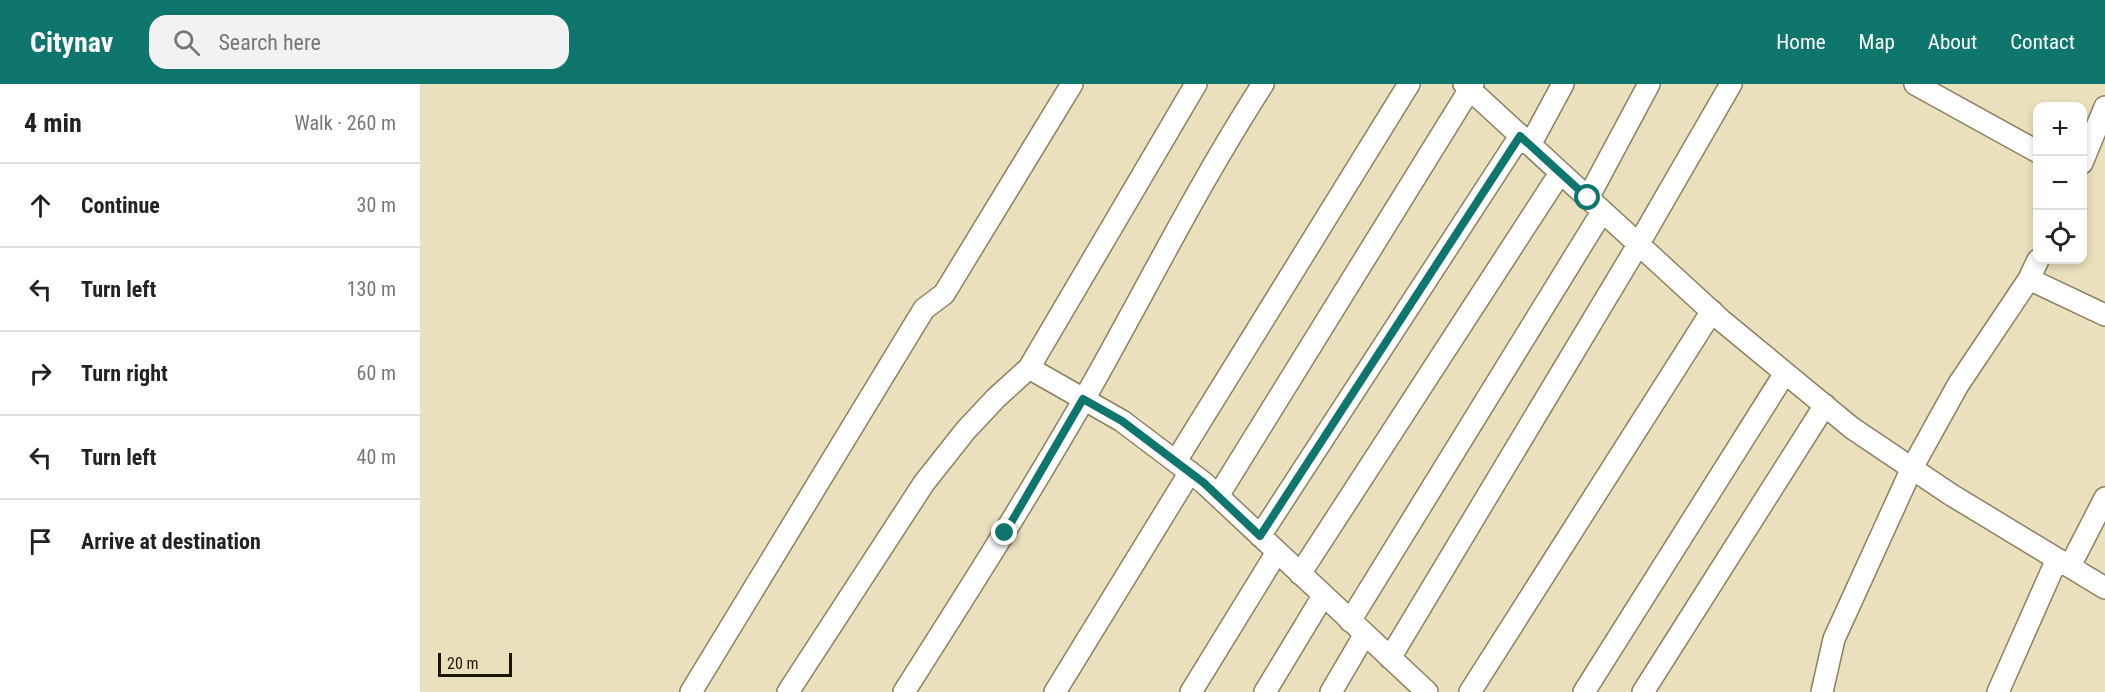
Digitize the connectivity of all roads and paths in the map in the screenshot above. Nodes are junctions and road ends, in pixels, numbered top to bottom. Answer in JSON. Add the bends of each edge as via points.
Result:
{"nodes":[{"id":1,"x":1072,"y":84,"type":"edge"},
{"id":2,"x":1196,"y":84,"type":"edge"},
{"id":3,"x":1263,"y":84,"type":"edge"},
{"id":4,"x":1409,"y":84,"type":"edge"},
{"id":5,"x":1563,"y":84,"type":"edge"},
{"id":6,"x":1649,"y":84,"type":"edge"},
{"id":7,"x":1731,"y":84,"type":"edge"},
{"id":8,"x":1915,"y":84,"type":"edge"},
{"id":9,"x":1469,"y":86,"type":"edge"},
{"id":10,"x":2105,"y":107,"type":"edge"},
{"id":11,"x":1525,"y":141,"type":"junction"},
{"id":12,"x":2033,"y":150,"type":"edge"},
{"id":13,"x":2085,"y":156,"type":"edge"},
{"id":14,"x":1560,"y":173,"type":"junction"},
{"id":15,"x":1595,"y":205,"type":"junction"},
{"id":16,"x":1638,"y":245,"type":"junction"},
{"id":17,"x":2033,"y":269,"type":"edge"},
{"id":18,"x":1712,"y":311,"type":"junction"},
{"id":19,"x":2105,"y":315,"type":"edge"},
{"id":20,"x":1029,"y":368,"type":"junction"},
{"id":21,"x":1785,"y":373,"type":"junction"},
{"id":22,"x":1083,"y":399,"type":"junction"},
{"id":23,"x":1825,"y":405,"type":"junction"},
{"id":24,"x":1183,"y":467,"type":"junction"},
{"id":25,"x":1912,"y":468,"type":"junction"},
{"id":26,"x":1218,"y":496,"type":"junction"},
{"id":27,"x":2105,"y":498,"type":"edge"},
{"id":28,"x":1260,"y":536,"type":"junction"},
{"id":29,"x":1277,"y":552,"type":"junction"},
{"id":30,"x":2063,"y":563,"type":"junction"},
{"id":31,"x":1300,"y":574,"type":"junction"},
{"id":32,"x":2105,"y":588,"type":"edge"},
{"id":33,"x":1323,"y":596,"type":"junction"},
{"id":34,"x":1357,"y":628,"type":"junction"},
{"id":35,"x":1390,"y":658,"type":"junction"},
{"id":36,"x":1824,"y":691,"type":"edge"},
{"id":37,"x":691,"y":692,"type":"edge"},
{"id":38,"x":788,"y":692,"type":"edge"},
{"id":39,"x":904,"y":692,"type":"edge"},
{"id":40,"x":1055,"y":692,"type":"edge"},
{"id":41,"x":1191,"y":692,"type":"edge"},
{"id":42,"x":1265,"y":692,"type":"edge"},
{"id":43,"x":1331,"y":692,"type":"edge"},
{"id":44,"x":1426,"y":692,"type":"edge"},
{"id":45,"x":1470,"y":692,"type":"edge"},
{"id":46,"x":1584,"y":692,"type":"edge"},
{"id":47,"x":1643,"y":692,"type":"edge"},
{"id":48,"x":1998,"y":692,"type":"edge"}],
"edges":[{"from":1,"to":37,"type":"street","via":[[944,294],[924,309]]},
{"from":2,"to":20,"type":"street"},
{"from":3,"to":22,"type":"street","via":[[1210,170]]},
{"from":4,"to":24,"type":"street"},
{"from":5,"to":11,"type":"street"},
{"from":6,"to":15,"type":"street"},
{"from":7,"to":16,"type":"street"},
{"from":8,"to":12,"type":"street"},
{"from":9,"to":11,"type":"street"},
{"from":9,"to":26,"type":"street"},
{"from":10,"to":13,"type":"street"},
{"from":11,"to":14,"type":"street"},
{"from":11,"to":28,"type":"street"},
{"from":14,"to":15,"type":"street"},
{"from":14,"to":31,"type":"street"},
{"from":15,"to":16,"type":"street"},
{"from":15,"to":34,"type":"street"},
{"from":16,"to":18,"type":"street"},
{"from":16,"to":35,"type":"street"},
{"from":17,"to":19,"type":"street"},
{"from":17,"to":25,"type":"street","via":[[1958,385]]},
{"from":18,"to":21,"type":"street"},
{"from":18,"to":45,"type":"street"},
{"from":20,"to":22,"type":"street"},
{"from":20,"to":38,"type":"street","via":[[966,430],[924,483]]},
{"from":21,"to":23,"type":"street"},
{"from":21,"to":46,"type":"street"},
{"from":22,"to":24,"type":"street","via":[[1122,421]]},
{"from":22,"to":39,"type":"street","via":[[1005,533]]},
{"from":23,"to":25,"type":"street"},
{"from":23,"to":47,"type":"street"},
{"from":24,"to":26,"type":"street"},
{"from":24,"to":40,"type":"street"},
{"from":25,"to":30,"type":"street"},
{"from":25,"to":36,"type":"street","via":[[1834,639]]},
{"from":26,"to":28,"type":"street"},
{"from":27,"to":30,"type":"street"},
{"from":28,"to":29,"type":"street"},
{"from":29,"to":31,"type":"street"},
{"from":29,"to":41,"type":"street"},
{"from":30,"to":32,"type":"street"},
{"from":30,"to":48,"type":"street"},
{"from":31,"to":33,"type":"street"},
{"from":33,"to":34,"type":"street"},
{"from":33,"to":42,"type":"street"},
{"from":34,"to":35,"type":"street"},
{"from":34,"to":43,"type":"street"},
{"from":35,"to":44,"type":"street"}]}
